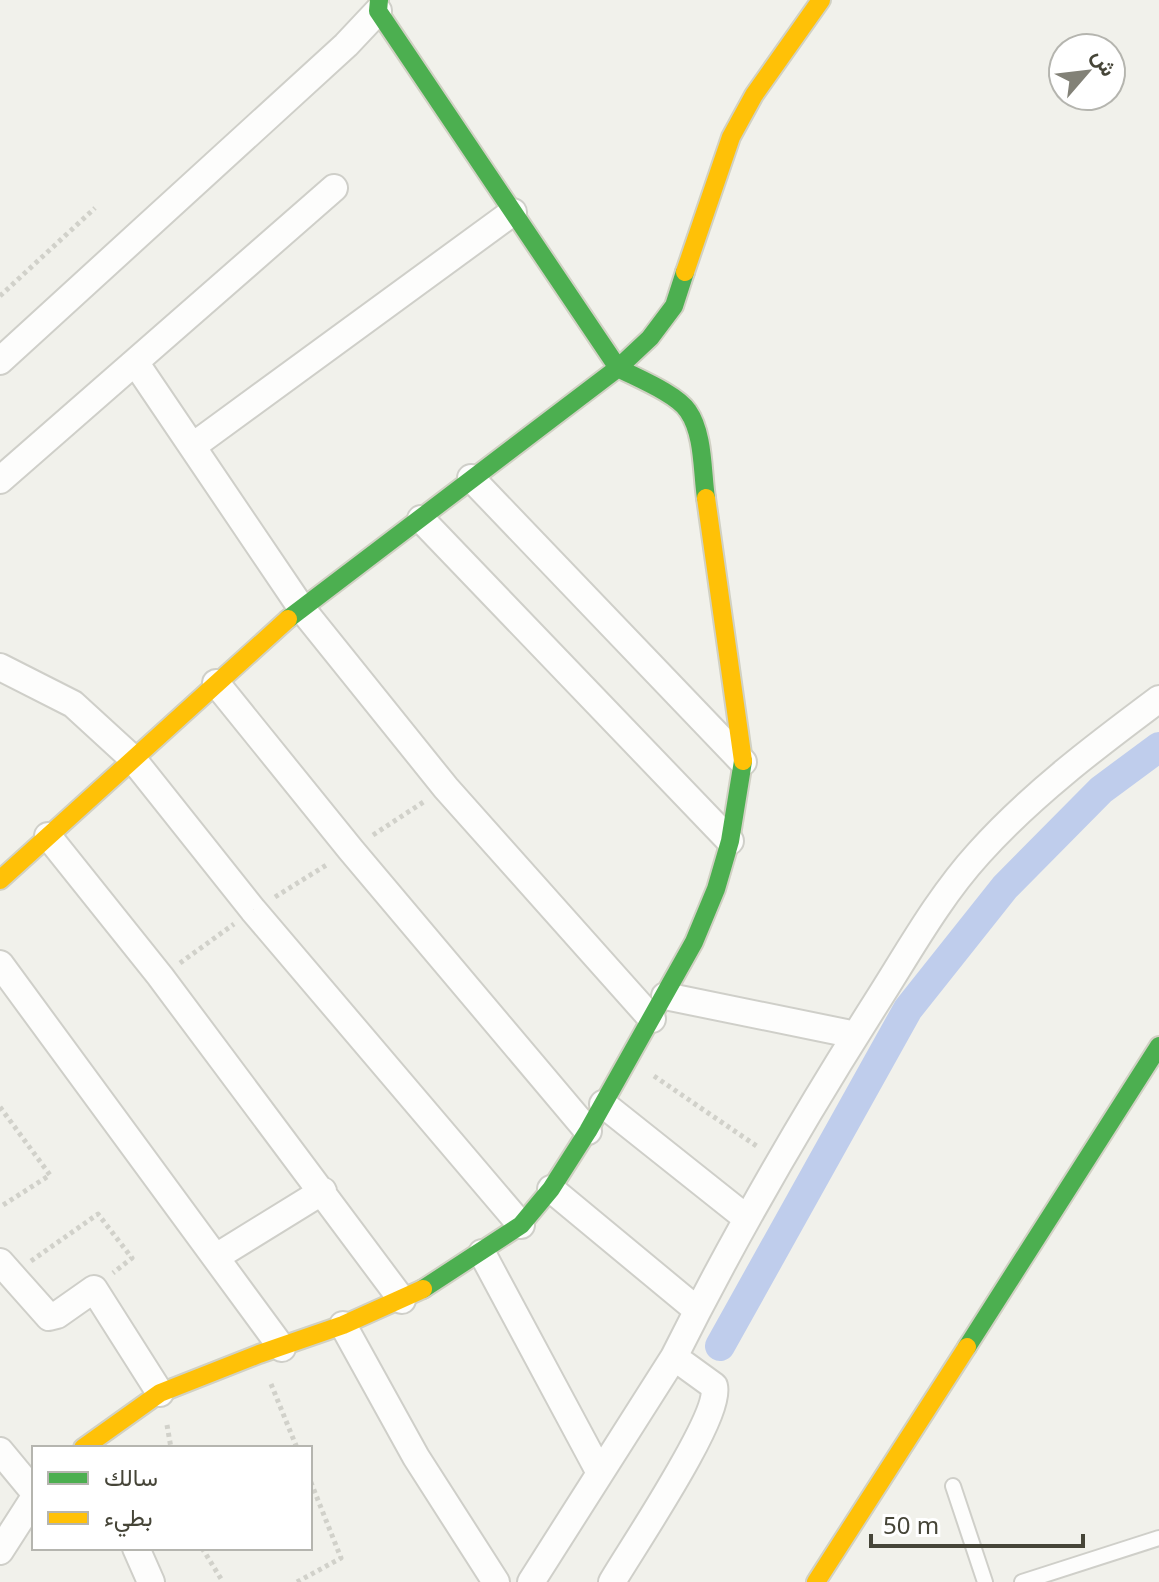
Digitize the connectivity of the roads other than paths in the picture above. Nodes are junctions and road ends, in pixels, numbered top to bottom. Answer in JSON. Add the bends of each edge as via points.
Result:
{"nodes":[{"id":1,"x":821,"y":0,"type":"edge"},
{"id":2,"x":378,"y":5,"type":"edge"},
{"id":3,"x":334,"y":188,"type":"dead end"},
{"id":4,"x":513,"y":212,"type":"junction"},
{"id":5,"x":0,"y":361,"type":"edge"},
{"id":6,"x":135,"y":362,"type":"junction"},
{"id":7,"x":618,"y":368,"type":"junction"},
{"id":8,"x":193,"y":446,"type":"junction"},
{"id":9,"x":471,"y":478,"type":"junction"},
{"id":10,"x":0,"y":480,"type":"edge"},
{"id":11,"x":421,"y":519,"type":"junction"},
{"id":12,"x":302,"y":609,"type":"junction"},
{"id":13,"x":0,"y":667,"type":"edge"},
{"id":14,"x":216,"y":683,"type":"junction"},
{"id":15,"x":1159,"y":699,"type":"edge"},
{"id":16,"x":132,"y":758,"type":"junction"},
{"id":17,"x":743,"y":762,"type":"junction"},
{"id":18,"x":48,"y":836,"type":"junction"},
{"id":19,"x":730,"y":841,"type":"junction"},
{"id":20,"x":0,"y":880,"type":"edge"},
{"id":21,"x":0,"y":964,"type":"edge"},
{"id":22,"x":665,"y":996,"type":"junction"},
{"id":23,"x":652,"y":1019,"type":"junction"},
{"id":24,"x":856,"y":1035,"type":"junction"},
{"id":25,"x":1159,"y":1046,"type":"edge"},
{"id":26,"x":603,"y":1104,"type":"junction"},
{"id":27,"x":588,"y":1131,"type":"junction"},
{"id":28,"x":551,"y":1189,"type":"junction"},
{"id":29,"x":323,"y":1191,"type":"junction"},
{"id":30,"x":745,"y":1217,"type":"junction"},
{"id":31,"x":521,"y":1225,"type":"junction"},
{"id":32,"x":482,"y":1253,"type":"junction"},
{"id":33,"x":216,"y":1257,"type":"junction"},
{"id":34,"x":5,"y":1268,"type":"edge"},
{"id":35,"x":402,"y":1300,"type":"junction"},
{"id":36,"x":697,"y":1310,"type":"junction"},
{"id":37,"x":343,"y":1325,"type":"junction"},
{"id":38,"x":270,"y":1351,"type":"junction"},
{"id":39,"x":674,"y":1357,"type":"junction"},
{"id":40,"x":160,"y":1393,"type":"junction"},
{"id":41,"x":88,"y":1446,"type":"edge"},
{"id":42,"x":0,"y":1451,"type":"edge"},
{"id":43,"x":600,"y":1473,"type":"junction"},
{"id":44,"x":953,"y":1486,"type":"dead end"},
{"id":45,"x":32,"y":1492,"type":"edge"},
{"id":46,"x":32,"y":1498,"type":"edge"},
{"id":47,"x":1159,"y":1538,"type":"edge"},
{"id":48,"x":137,"y":1550,"type":"edge"},
{"id":49,"x":0,"y":1551,"type":"edge"},
{"id":50,"x":151,"y":1582,"type":"edge"},
{"id":51,"x":496,"y":1582,"type":"edge"},
{"id":52,"x":531,"y":1582,"type":"edge"},
{"id":53,"x":612,"y":1582,"type":"edge"},
{"id":54,"x":816,"y":1582,"type":"edge"},
{"id":55,"x":985,"y":1582,"type":"edge"},
{"id":56,"x":1022,"y":1582,"type":"edge"}],
"edges":[{"from":1,"to":7,"type":"street","via":[[731,137],[674,306]]},
{"from":2,"to":4,"type":"street"},
{"from":2,"to":5,"type":"street","via":[[346,45]]},
{"from":3,"to":6,"type":"street"},
{"from":4,"to":7,"type":"street"},
{"from":4,"to":8,"type":"street"},
{"from":6,"to":8,"type":"street"},
{"from":6,"to":10,"type":"street"},
{"from":7,"to":9,"type":"street"},
{"from":7,"to":17,"type":"street","via":[[679,402],[689,412],[698,437]]},
{"from":8,"to":12,"type":"street"},
{"from":9,"to":11,"type":"street"},
{"from":9,"to":17,"type":"street"},
{"from":11,"to":12,"type":"street"},
{"from":11,"to":19,"type":"street"},
{"from":12,"to":14,"type":"street"},
{"from":12,"to":23,"type":"street","via":[[446,788]]},
{"from":13,"to":16,"type":"street","via":[[73,704]]},
{"from":14,"to":16,"type":"street"},
{"from":14,"to":27,"type":"street"},
{"from":15,"to":24,"type":"street","via":[[1021,809],[977,855]]},
{"from":16,"to":18,"type":"street"},
{"from":16,"to":31,"type":"street","via":[[253,910]]},
{"from":17,"to":19,"type":"street"},
{"from":18,"to":20,"type":"street"},
{"from":18,"to":29,"type":"street"},
{"from":19,"to":22,"type":"street","via":[[694,942]]},
{"from":21,"to":33,"type":"street"},
{"from":22,"to":23,"type":"street"},
{"from":22,"to":24,"type":"street"},
{"from":23,"to":26,"type":"street"},
{"from":24,"to":30,"type":"street"},
{"from":25,"to":54,"type":"street"},
{"from":26,"to":27,"type":"street"},
{"from":26,"to":30,"type":"street"},
{"from":27,"to":28,"type":"street"},
{"from":28,"to":31,"type":"street"},
{"from":28,"to":36,"type":"street"},
{"from":29,"to":33,"type":"street"},
{"from":29,"to":35,"type":"street"},
{"from":30,"to":36,"type":"street"},
{"from":31,"to":32,"type":"street"},
{"from":32,"to":35,"type":"street"},
{"from":32,"to":43,"type":"street"},
{"from":33,"to":38,"type":"street"},
{"from":34,"to":40,"type":"street","via":[[49,1317],[94,1289]]},
{"from":35,"to":37,"type":"street"},
{"from":36,"to":39,"type":"street"},
{"from":37,"to":38,"type":"street"},
{"from":37,"to":51,"type":"street","via":[[409,1445]]},
{"from":38,"to":40,"type":"street"},
{"from":39,"to":43,"type":"street"},
{"from":39,"to":53,"type":"street","via":[[714,1386],[715,1400]]},
{"from":40,"to":41,"type":"street"},
{"from":42,"to":45,"type":"street"},
{"from":43,"to":52,"type":"street"},
{"from":44,"to":55,"type":"lane"},
{"from":46,"to":49,"type":"street"},
{"from":47,"to":56,"type":"lane"},
{"from":48,"to":50,"type":"street"}]}
